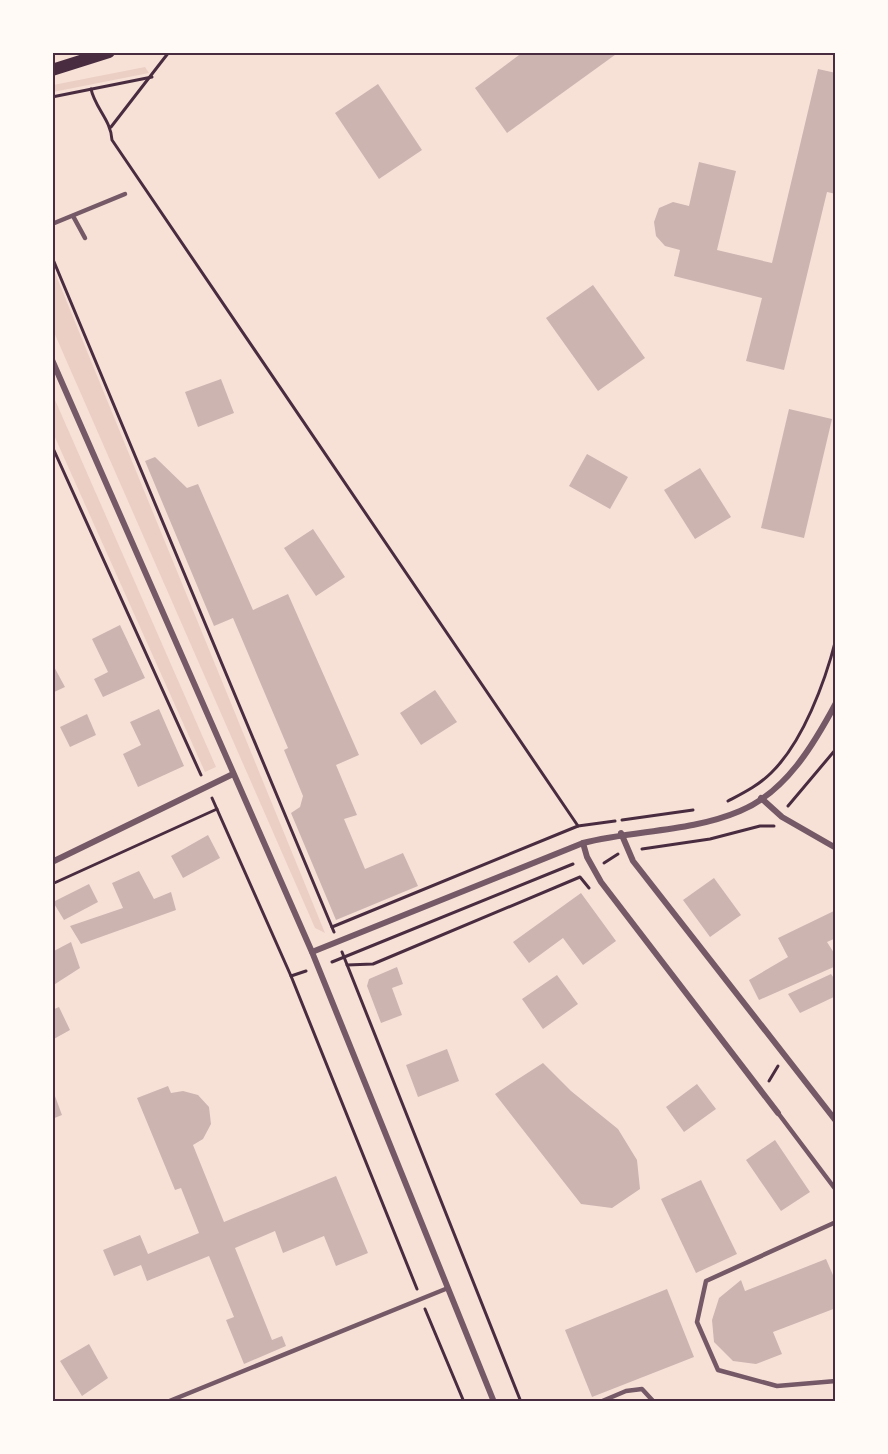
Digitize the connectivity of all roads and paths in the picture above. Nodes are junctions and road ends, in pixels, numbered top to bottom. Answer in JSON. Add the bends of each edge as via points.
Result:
{"nodes":[{"id":1,"x":110,"y":52,"type":"edge"},
{"id":2,"x":169,"y":52,"type":"edge"},
{"id":3,"x":52,"y":70,"type":"edge"},
{"id":4,"x":152,"y":77,"type":"junction"},
{"id":5,"x":91,"y":89,"type":"junction"},
{"id":6,"x":52,"y":97,"type":"edge"},
{"id":7,"x":111,"y":128,"type":"junction"},
{"id":8,"x":125,"y":194,"type":"dead end"},
{"id":9,"x":72,"y":216,"type":"junction"},
{"id":10,"x":52,"y":224,"type":"edge"},
{"id":11,"x":85,"y":238,"type":"dead end"},
{"id":12,"x":52,"y":257,"type":"edge"},
{"id":13,"x":52,"y":360,"type":"edge"},
{"id":14,"x":52,"y":446,"type":"edge"},
{"id":15,"x":836,"y":639,"type":"edge"},
{"id":16,"x":834,"y":652,"type":"edge"},
{"id":17,"x":836,"y":703,"type":"edge"},
{"id":18,"x":836,"y":749,"type":"edge"},
{"id":19,"x":233,"y":774,"type":"junction"},
{"id":20,"x":202,"y":777,"type":"dead end"},
{"id":21,"x":211,"y":796,"type":"dead end"},
{"id":22,"x":761,"y":798,"type":"junction"},
{"id":23,"x":720,"y":805,"type":"dead end"},
{"id":24,"x":788,"y":806,"type":"dead end"},
{"id":25,"x":217,"y":809,"type":"junction"},
{"id":26,"x":701,"y":809,"type":"dead end"},
{"id":27,"x":578,"y":826,"type":"junction"},
{"id":28,"x":776,"y":826,"type":"dead end"},
{"id":29,"x":621,"y":833,"type":"junction"},
{"id":30,"x":583,"y":843,"type":"junction"},
{"id":31,"x":836,"y":848,"type":"edge"},
{"id":32,"x":637,"y":849,"type":"dead end"},
{"id":33,"x":617,"y":855,"type":"dead end"},
{"id":34,"x":52,"y":862,"type":"edge"},
{"id":35,"x":604,"y":863,"type":"dead end"},
{"id":36,"x":573,"y":864,"type":"dead end"},
{"id":37,"x":52,"y":884,"type":"edge"},
{"id":38,"x":595,"y":896,"type":"dead end"},
{"id":39,"x":332,"y":927,"type":"junction"},
{"id":40,"x":334,"y":934,"type":"dead end"},
{"id":41,"x":340,"y":948,"type":"dead end"},
{"id":42,"x":312,"y":952,"type":"junction"},
{"id":43,"x":344,"y":957,"type":"junction"},
{"id":44,"x":332,"y":962,"type":"dead end"},
{"id":45,"x":347,"y":965,"type":"junction"},
{"id":46,"x":306,"y":971,"type":"dead end"},
{"id":47,"x":291,"y":976,"type":"junction"},
{"id":48,"x":785,"y":1056,"type":"junction"},
{"id":49,"x":762,"y":1093,"type":"junction"},
{"id":50,"x":778,"y":1113,"type":"joint"},
{"id":51,"x":836,"y":1121,"type":"edge"},
{"id":52,"x":836,"y":1190,"type":"edge"},
{"id":53,"x":836,"y":1222,"type":"edge"},
{"id":54,"x":448,"y":1288,"type":"junction"},
{"id":55,"x":421,"y":1298,"type":"junction"},
{"id":56,"x":836,"y":1381,"type":"edge"},
{"id":57,"x":167,"y":1401,"type":"edge"},
{"id":58,"x":464,"y":1401,"type":"edge"},
{"id":59,"x":494,"y":1401,"type":"edge"},
{"id":60,"x":520,"y":1401,"type":"edge"},
{"id":61,"x":600,"y":1401,"type":"edge"},
{"id":62,"x":654,"y":1401,"type":"edge"}],
"edges":[{"from":1,"to":3,"type":"main road"},
{"from":2,"to":4,"type":"path"},
{"from":4,"to":5,"type":"path"},
{"from":4,"to":7,"type":"path"},
{"from":5,"to":6,"type":"path"},
{"from":5,"to":7,"type":"path","via":[[93,100]]},
{"from":7,"to":27,"type":"path","via":[[118,149]]},
{"from":8,"to":9,"type":"lane"},
{"from":9,"to":10,"type":"lane"},
{"from":9,"to":11,"type":"lane"},
{"from":12,"to":39,"type":"path"},
{"from":13,"to":19,"type":"street"},
{"from":14,"to":20,"type":"path"},
{"from":15,"to":16,"type":"path"},
{"from":16,"to":23,"type":"path","via":[[789,752],[771,774]]},
{"from":17,"to":22,"type":"street","via":[[802,760]]},
{"from":18,"to":24,"type":"path"},
{"from":19,"to":34,"type":"street"},
{"from":19,"to":42,"type":"street"},
{"from":21,"to":25,"type":"path"},
{"from":22,"to":29,"type":"street","via":[[724,817]]},
{"from":22,"to":31,"type":"street","via":[[782,817]]},
{"from":25,"to":37,"type":"path"},
{"from":25,"to":47,"type":"path"},
{"from":26,"to":27,"type":"path"},
{"from":27,"to":39,"type":"path"},
{"from":28,"to":32,"type":"path"},
{"from":29,"to":30,"type":"street"},
{"from":29,"to":48,"type":"street","via":[[633,861]]},
{"from":30,"to":42,"type":"street"},
{"from":30,"to":49,"type":"street","via":[[601,882]]},
{"from":33,"to":35,"type":"path"},
{"from":36,"to":43,"type":"path"},
{"from":38,"to":45,"type":"path","via":[[580,877],[373,964]]},
{"from":39,"to":40,"type":"path"},
{"from":41,"to":43,"type":"path"},
{"from":42,"to":54,"type":"street"},
{"from":43,"to":44,"type":"path"},
{"from":43,"to":45,"type":"path"},
{"from":45,"to":60,"type":"path"},
{"from":46,"to":47,"type":"path"},
{"from":47,"to":55,"type":"path"},
{"from":48,"to":49,"type":"path"},
{"from":48,"to":51,"type":"street"},
{"from":49,"to":50,"type":"street"},
{"from":50,"to":52,"type":"lane"},
{"from":53,"to":56,"type":"lane","via":[[706,1281],[697,1322],[718,1370],[777,1386]]},
{"from":54,"to":55,"type":"lane"},
{"from":54,"to":59,"type":"street"},
{"from":55,"to":57,"type":"lane"},
{"from":55,"to":58,"type":"path"},
{"from":61,"to":62,"type":"lane","via":[[642,1389]]}]}
